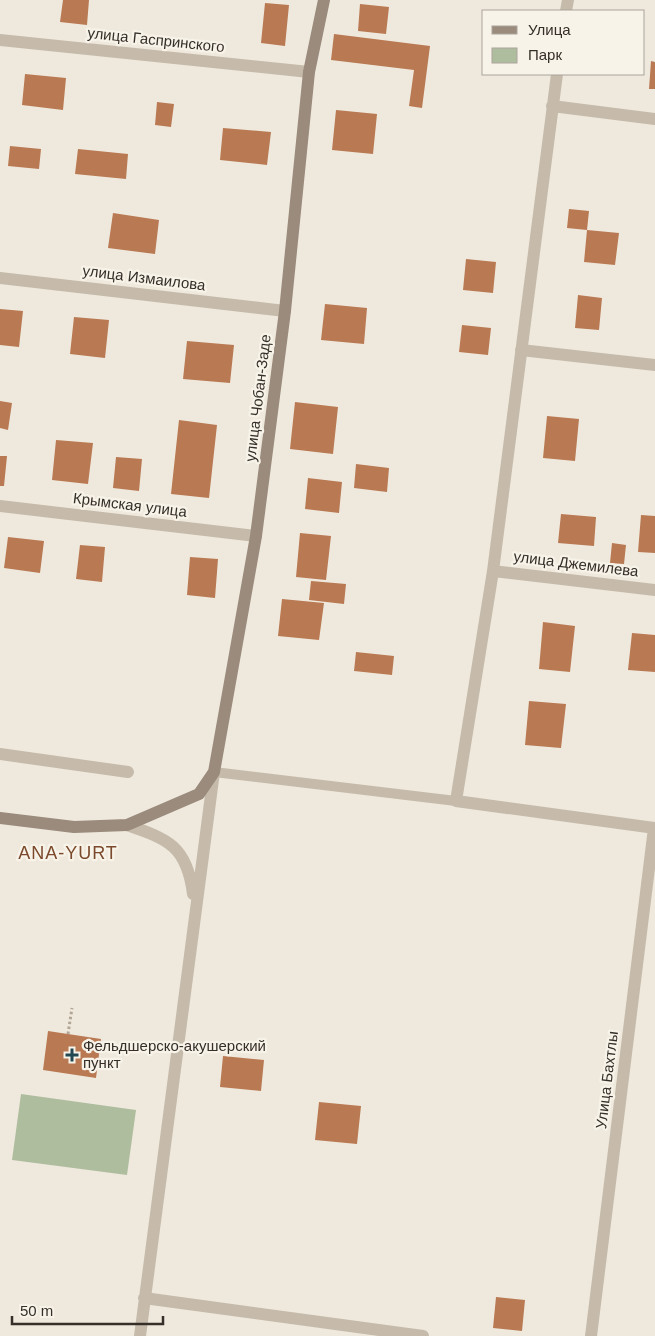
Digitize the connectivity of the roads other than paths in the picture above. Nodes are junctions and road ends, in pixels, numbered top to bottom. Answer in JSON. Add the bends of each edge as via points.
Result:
{"nodes":[{"id":1,"x":324,"y":0,"type":"edge"},
{"id":2,"x":0,"y":40,"type":"edge"},
{"id":3,"x":309,"y":72,"type":"junction"},
{"id":4,"x":557,"y":75,"type":"edge"},
{"id":5,"x":552,"y":106,"type":"junction"},
{"id":6,"x":655,"y":119,"type":"edge"},
{"id":7,"x":0,"y":278,"type":"edge"},
{"id":8,"x":285,"y":311,"type":"junction"},
{"id":9,"x":521,"y":350,"type":"junction"},
{"id":10,"x":655,"y":365,"type":"edge"},
{"id":11,"x":0,"y":506,"type":"edge"},
{"id":12,"x":256,"y":536,"type":"junction"},
{"id":13,"x":493,"y":571,"type":"junction"},
{"id":14,"x":655,"y":590,"type":"edge"},
{"id":15,"x":0,"y":754,"type":"edge"},
{"id":16,"x":128,"y":772,"type":"dead end"},
{"id":17,"x":214,"y":772,"type":"junction"},
{"id":18,"x":456,"y":801,"type":"junction"},
{"id":19,"x":0,"y":818,"type":"edge"},
{"id":20,"x":126,"y":825,"type":"junction"},
{"id":21,"x":655,"y":828,"type":"edge"},
{"id":22,"x":195,"y":912,"type":"junction"},
{"id":23,"x":144,"y":1298,"type":"junction"},
{"id":24,"x":140,"y":1336,"type":"edge"},
{"id":25,"x":423,"y":1336,"type":"edge"},
{"id":26,"x":591,"y":1336,"type":"edge"}],
"edges":[{"from":1,"to":3,"type":"main road","name":"улица Чобан-Заде"},
{"from":2,"to":3,"type":"street","name":"улица Гаспринского"},
{"from":3,"to":8,"type":"main road","name":"улица Чобан-Заде"},
{"from":4,"to":5,"type":"street"},
{"from":5,"to":6,"type":"street"},
{"from":5,"to":9,"type":"street"},
{"from":7,"to":8,"type":"street","name":"улица Измаилова"},
{"from":8,"to":12,"type":"main road","name":"улица Чобан-Заде"},
{"from":9,"to":10,"type":"street"},
{"from":9,"to":13,"type":"street"},
{"from":11,"to":12,"type":"street","name":"Крымская улица"},
{"from":12,"to":17,"type":"main road","name":"улица Чобан-Заде"},
{"from":13,"to":14,"type":"street","name":"улица Джемилева"},
{"from":13,"to":18,"type":"street"},
{"from":15,"to":16,"type":"street"},
{"from":17,"to":18,"type":"lane"},
{"from":17,"to":20,"type":"main road","name":"улица Чобан-Заде","via":[[199,794]]},
{"from":17,"to":22,"type":"street"},
{"from":18,"to":21,"type":"street"},
{"from":19,"to":20,"type":"main road","via":[[74,827]]},
{"from":20,"to":22,"type":"street","via":[[158,835],[180,854],[191,880]]},
{"from":21,"to":26,"type":"street","name":"Улица Бахтлы"},
{"from":22,"to":23,"type":"street"},
{"from":23,"to":24,"type":"street"},
{"from":23,"to":25,"type":"street"}]}
